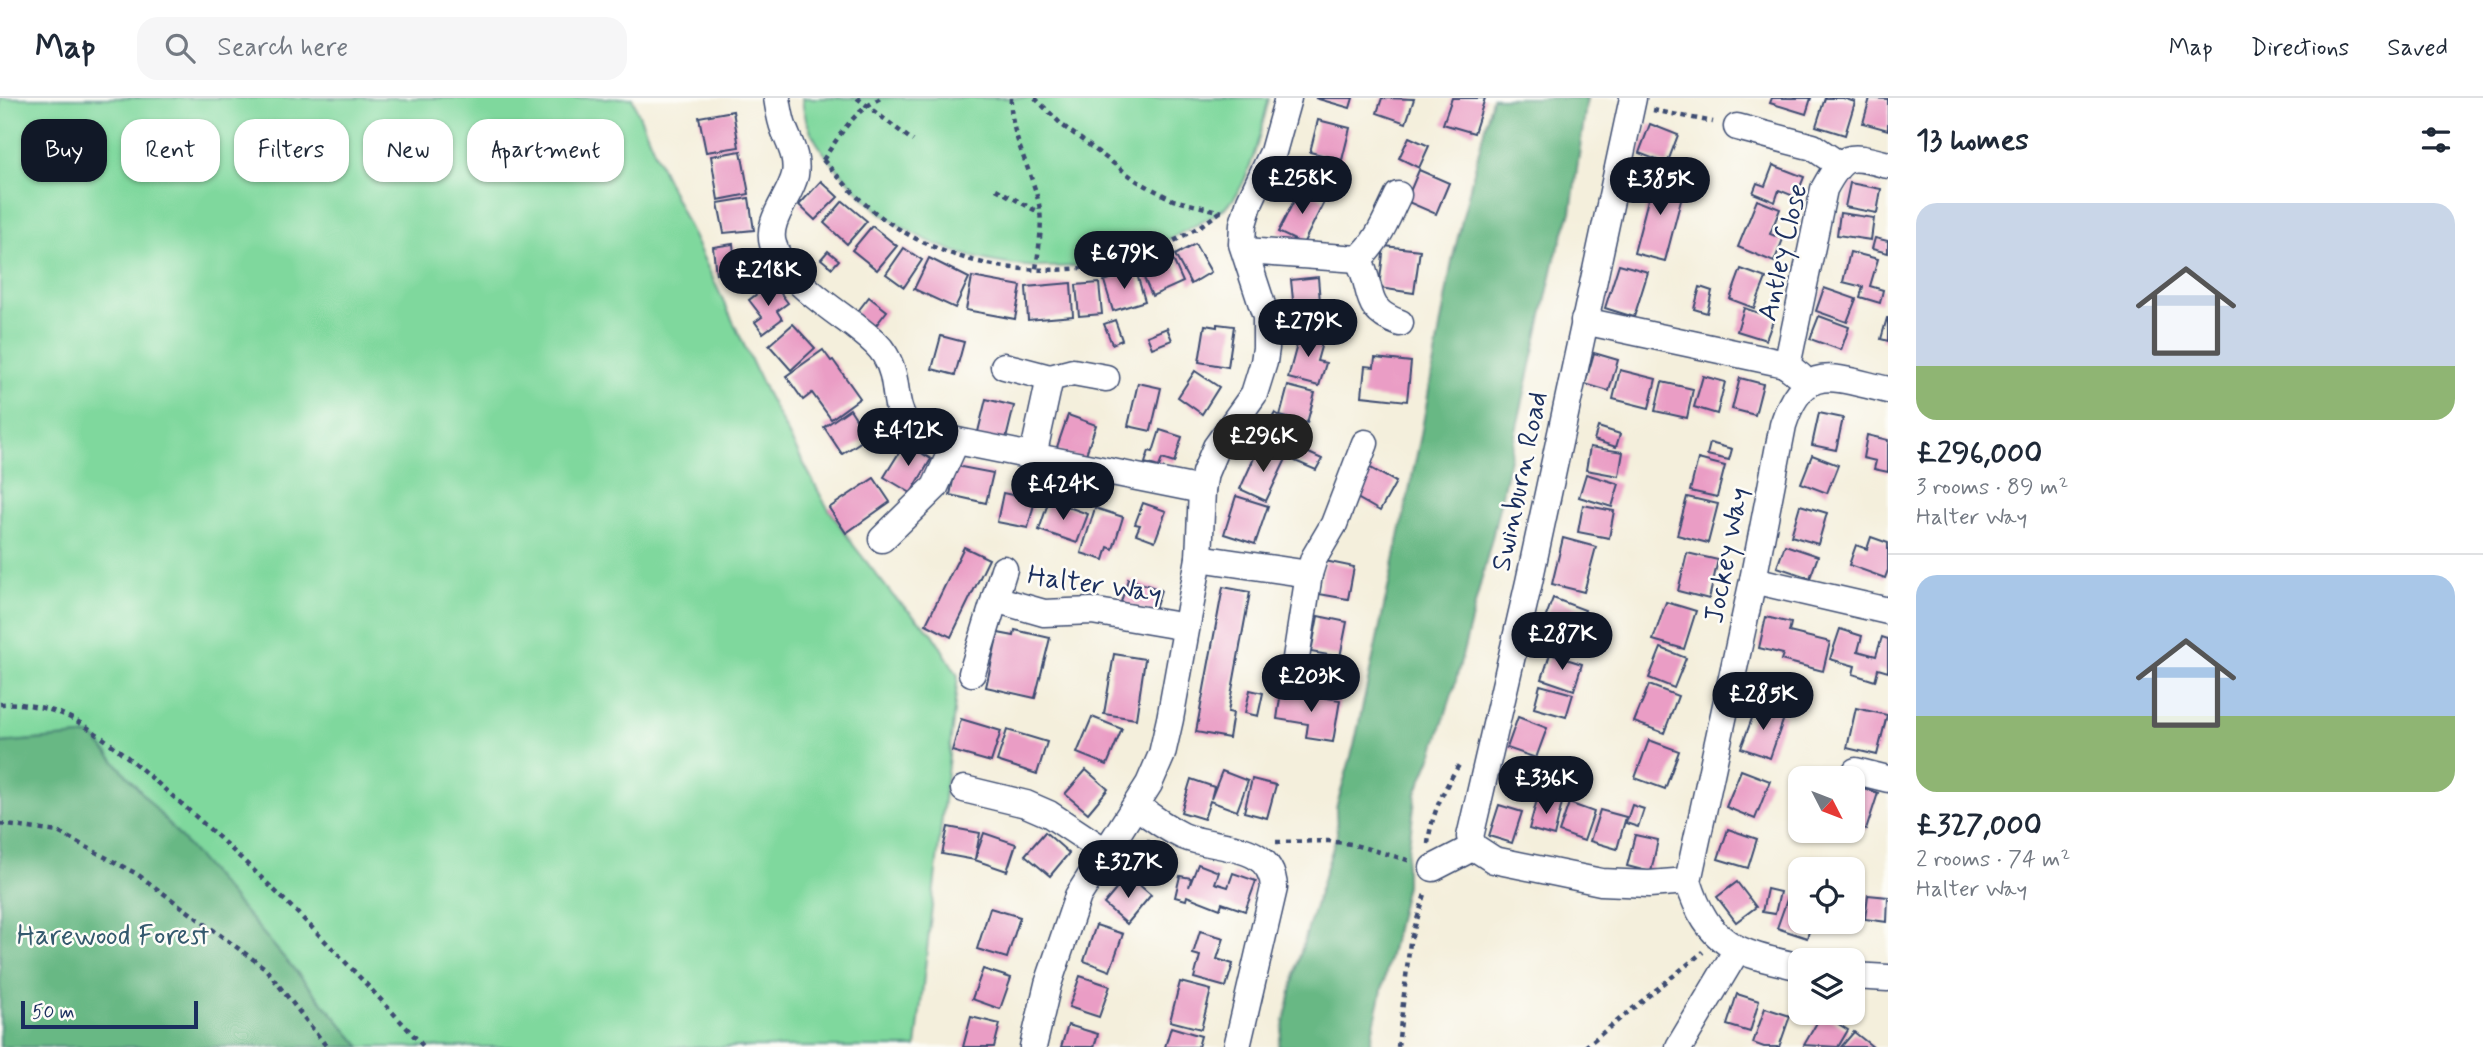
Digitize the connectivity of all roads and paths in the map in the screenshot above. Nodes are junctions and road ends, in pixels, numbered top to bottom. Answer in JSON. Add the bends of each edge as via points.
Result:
{"nodes":[{"id":1,"x":777,"y":98,"type":"edge"},
{"id":2,"x":857,"y":98,"type":"edge"},
{"id":3,"x":881,"y":98,"type":"edge"},
{"id":4,"x":1010,"y":98,"type":"edge"},
{"id":5,"x":1035,"y":98,"type":"edge"},
{"id":6,"x":1288,"y":98,"type":"edge"},
{"id":7,"x":1633,"y":98,"type":"edge"},
{"id":8,"x":866,"y":107,"type":"junction"},
{"id":9,"x":1737,"y":127,"type":"dead end"},
{"id":10,"x":913,"y":141,"type":"dead end"},
{"id":11,"x":1838,"y":164,"type":"junction"},
{"id":12,"x":1888,"y":165,"type":"edge"},
{"id":13,"x":996,"y":189,"type":"dead end"},
{"id":14,"x":1398,"y":195,"type":"dead end"},
{"id":15,"x":1040,"y":214,"type":"junction"},
{"id":16,"x":1233,"y":214,"type":"junction"},
{"id":17,"x":1245,"y":251,"type":"junction"},
{"id":18,"x":1357,"y":259,"type":"junction"},
{"id":19,"x":1036,"y":269,"type":"junction"},
{"id":20,"x":1584,"y":321,"type":"junction"},
{"id":21,"x":1400,"y":323,"type":"dead end"},
{"id":22,"x":1004,"y":366,"type":"dead end"},
{"id":23,"x":1796,"y":375,"type":"junction"},
{"id":24,"x":1049,"y":378,"type":"junction"},
{"id":25,"x":1106,"y":378,"type":"dead end"},
{"id":26,"x":1888,"y":390,"type":"edge"},
{"id":27,"x":956,"y":440,"type":"junction"},
{"id":28,"x":1366,"y":443,"type":"dead end"},
{"id":29,"x":1033,"y":456,"type":"junction"},
{"id":30,"x":1202,"y":490,"type":"junction"},
{"id":31,"x":882,"y":539,"type":"dead end"},
{"id":32,"x":1199,"y":558,"type":"junction"},
{"id":33,"x":1311,"y":566,"type":"junction"},
{"id":34,"x":1004,"y":569,"type":"dead end"},
{"id":35,"x":1753,"y":580,"type":"junction"},
{"id":36,"x":995,"y":598,"type":"junction"},
{"id":37,"x":1888,"y":611,"type":"edge"},
{"id":38,"x":1186,"y":627,"type":"junction"},
{"id":39,"x":972,"y":673,"type":"dead end"},
{"id":40,"x":1341,"y":679,"type":"dead end"},
{"id":41,"x":0,"y":704,"type":"edge"},
{"id":42,"x":1866,"y":774,"type":"edge"},
{"id":43,"x":1888,"y":779,"type":"edge"},
{"id":44,"x":964,"y":789,"type":"dead end"},
{"id":45,"x":1136,"y":806,"type":"junction"},
{"id":46,"x":0,"y":824,"type":"edge"},
{"id":47,"x":1474,"y":847,"type":"junction"},
{"id":48,"x":1105,"y":851,"type":"junction"},
{"id":49,"x":1259,"y":856,"type":"junction"},
{"id":50,"x":1433,"y":868,"type":"junction"},
{"id":51,"x":1688,"y":881,"type":"junction"},
{"id":52,"x":1729,"y":945,"type":"junction"},
{"id":53,"x":1788,"y":963,"type":"edge"},
{"id":54,"x":1865,"y":977,"type":"edge"},
{"id":55,"x":1888,"y":978,"type":"edge"},
{"id":56,"x":327,"y":1047,"type":"edge"},
{"id":57,"x":424,"y":1047,"type":"edge"},
{"id":58,"x":1033,"y":1047,"type":"edge"},
{"id":59,"x":1237,"y":1047,"type":"edge"},
{"id":60,"x":1398,"y":1047,"type":"edge"},
{"id":61,"x":1585,"y":1047,"type":"edge"},
{"id":62,"x":1679,"y":1047,"type":"edge"}],
"edges":[{"from":1,"to":27,"type":"street","via":[[796,164],[774,224],[772,244],[782,263],[802,283],[878,345],[890,365],[905,421],[920,432]]},
{"from":2,"to":8,"type":"path"},
{"from":3,"to":8,"type":"path"},
{"from":4,"to":15,"type":"path","via":[[1013,124]]},
{"from":5,"to":16,"type":"path","via":[[1062,125],[1137,181],[1173,200]]},
{"from":6,"to":16,"type":"street","name":"Halter Way","via":[[1273,152]]},
{"from":7,"to":20,"type":"street","name":"Swinburn Road"},
{"from":8,"to":10,"type":"path"},
{"from":8,"to":19,"type":"path","via":[[840,132],[822,162],[876,213],[917,238],[968,259]]},
{"from":9,"to":11,"type":"street","via":[[1813,147]]},
{"from":11,"to":12,"type":"street","name":"Antley Close","via":[[1859,158]]},
{"from":11,"to":23,"type":"street","name":"Antley Close","via":[[1824,189]]},
{"from":13,"to":15,"type":"path"},
{"from":14,"to":18,"type":"street","via":[[1378,235]]},
{"from":15,"to":19,"type":"path"},
{"from":16,"to":17,"type":"street","name":"Halter Way"},
{"from":16,"to":19,"type":"path","via":[[1134,257],[1093,268]]},
{"from":17,"to":18,"type":"street"},
{"from":17,"to":30,"type":"street","name":"Halter Way","via":[[1266,317],[1265,355],[1254,394],[1210,458]]},
{"from":18,"to":21,"type":"street","via":[[1373,307]]},
{"from":20,"to":23,"type":"street","via":[[1776,362]]},
{"from":20,"to":47,"type":"street","name":"Swinburn Road","via":[[1470,837]]},
{"from":22,"to":24,"type":"street"},
{"from":23,"to":26,"type":"street"},
{"from":23,"to":35,"type":"street","name":"Jockey Way"},
{"from":24,"to":25,"type":"street","via":[[1073,372]]},
{"from":24,"to":29,"type":"street"},
{"from":27,"to":29,"type":"street"},
{"from":27,"to":31,"type":"street","via":[[935,486]]},
{"from":28,"to":33,"type":"street","via":[[1334,524]]},
{"from":29,"to":30,"type":"street"},
{"from":30,"to":32,"type":"street","name":"Halter Way"},
{"from":32,"to":33,"type":"street"},
{"from":32,"to":38,"type":"street","name":"Halter Way"},
{"from":33,"to":40,"type":"street","via":[[1294,671]]},
{"from":34,"to":36,"type":"street"},
{"from":35,"to":37,"type":"street"},
{"from":35,"to":51,"type":"street","name":"Jockey Way"},
{"from":36,"to":38,"type":"street","name":"Halter Way","via":[[1044,613],[1093,611]]},
{"from":36,"to":39,"type":"street"},
{"from":38,"to":45,"type":"street","name":"Halter Way","via":[[1167,736],[1156,770]]},
{"from":41,"to":57,"type":"path","via":[[61,714],[145,772],[276,893]]},
{"from":42,"to":43,"type":"street"},
{"from":44,"to":48,"type":"street","via":[[1049,814]]},
{"from":45,"to":48,"type":"street","name":"Halter Way"},
{"from":45,"to":49,"type":"street","via":[[1184,836]]},
{"from":46,"to":56,"type":"path","via":[[58,832],[137,874],[265,968]]},
{"from":47,"to":50,"type":"street"},
{"from":47,"to":51,"type":"street","via":[[1494,860],[1601,882]]},
{"from":48,"to":58,"type":"street","name":"Halter Way","via":[[1068,919]]},
{"from":49,"to":50,"type":"path","via":[[1278,841],[1329,841]]},
{"from":49,"to":59,"type":"street","via":[[1271,870],[1274,888]]},
{"from":50,"to":60,"type":"path","via":[[1410,942]]},
{"from":51,"to":52,"type":"street","via":[[1698,911]]},
{"from":52,"to":53,"type":"street"},
{"from":52,"to":61,"type":"path","via":[[1646,996]]},
{"from":52,"to":62,"type":"street"},
{"from":54,"to":55,"type":"street"}]}
